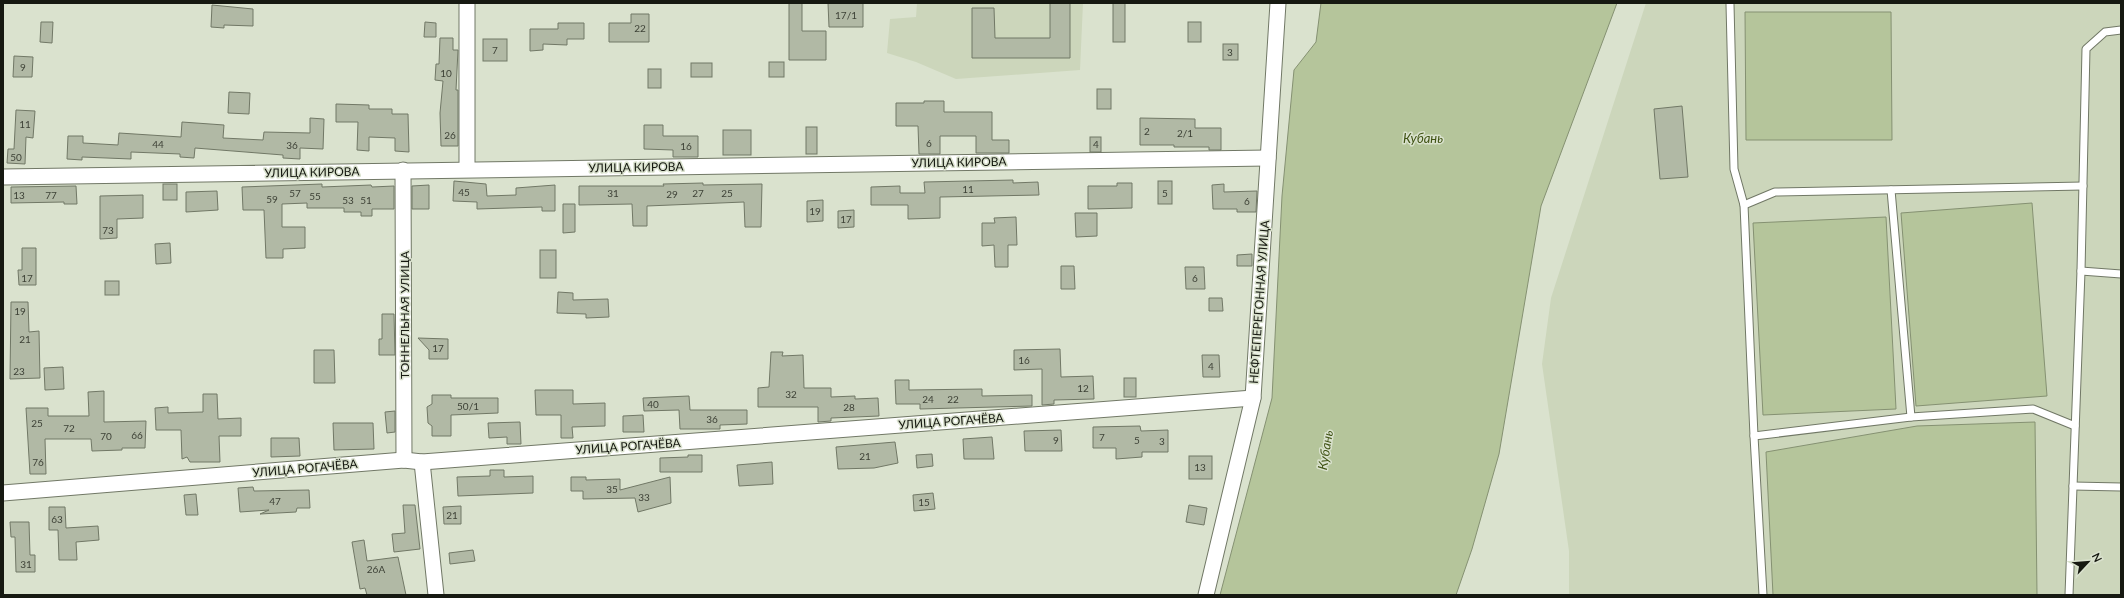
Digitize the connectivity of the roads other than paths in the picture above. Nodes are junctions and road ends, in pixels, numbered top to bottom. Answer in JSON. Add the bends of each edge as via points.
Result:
{"nodes":[{"id":1,"x":467,"y":3,"type":"edge"},
{"id":2,"x":1278,"y":3,"type":"edge"},
{"id":3,"x":1730,"y":4,"type":"dead end"},
{"id":4,"x":2121,"y":30,"type":"edge"},
{"id":5,"x":1268,"y":158,"type":"junction"},
{"id":6,"x":467,"y":169,"type":"junction"},
{"id":7,"x":403,"y":170,"type":"junction"},
{"id":8,"x":3,"y":177,"type":"edge"},
{"id":9,"x":2083,"y":186,"type":"junction"},
{"id":10,"x":1891,"y":190,"type":"junction"},
{"id":11,"x":1744,"y":205,"type":"junction"},
{"id":12,"x":2081,"y":270,"type":"junction"},
{"id":13,"x":2121,"y":274,"type":"edge"},
{"id":14,"x":1253,"y":398,"type":"junction"},
{"id":15,"x":1911,"y":417,"type":"junction"},
{"id":16,"x":2075,"y":426,"type":"junction"},
{"id":17,"x":1754,"y":436,"type":"junction"},
{"id":18,"x":404,"y":460,"type":"junction"},
{"id":19,"x":422,"y":462,"type":"junction"},
{"id":20,"x":2073,"y":486,"type":"junction"},
{"id":21,"x":2121,"y":487,"type":"edge"},
{"id":22,"x":3,"y":493,"type":"edge"},
{"id":23,"x":436,"y":595,"type":"edge"},
{"id":24,"x":1206,"y":595,"type":"edge"},
{"id":25,"x":1764,"y":595,"type":"edge"},
{"id":26,"x":2069,"y":595,"type":"edge"}],
"edges":[{"from":1,"to":6,"type":"street"},
{"from":2,"to":5,"type":"street","name":"НЕФТЕПЕРЕГОННАЯ УЛИЦА"},
{"from":3,"to":11,"type":"lane","via":[[1734,169]]},
{"from":4,"to":9,"type":"lane","via":[[2105,32],[2086,49]]},
{"from":5,"to":6,"type":"street","name":"УЛИЦА КИРОВА"},
{"from":5,"to":14,"type":"street","name":"НЕФТЕПЕРЕГОННАЯ УЛИЦА"},
{"from":6,"to":7,"type":"street","name":"УЛИЦА КИРОВА"},
{"from":7,"to":8,"type":"street","name":"УЛИЦА КИРОВА"},
{"from":7,"to":18,"type":"street","name":"ТОННЕЛЬНАЯ УЛИЦА"},
{"from":9,"to":10,"type":"lane"},
{"from":9,"to":12,"type":"lane"},
{"from":10,"to":11,"type":"lane","via":[[1775,192]]},
{"from":10,"to":15,"type":"lane"},
{"from":11,"to":17,"type":"lane"},
{"from":12,"to":13,"type":"lane"},
{"from":12,"to":16,"type":"lane"},
{"from":14,"to":19,"type":"street","name":"УЛИЦА РОГАЧЁВА"},
{"from":14,"to":24,"type":"street","name":"НЕФТЕПЕРЕГОННАЯ УЛИЦА"},
{"from":15,"to":16,"type":"lane","via":[[2033,409]]},
{"from":15,"to":17,"type":"lane"},
{"from":16,"to":20,"type":"lane"},
{"from":17,"to":25,"type":"lane"},
{"from":18,"to":19,"type":"street","name":"УЛИЦА РОГАЧЁВА"},
{"from":18,"to":22,"type":"street","name":"УЛИЦА РОГАЧЁВА"},
{"from":19,"to":23,"type":"street"},
{"from":20,"to":21,"type":"lane"},
{"from":20,"to":26,"type":"lane"}]}
